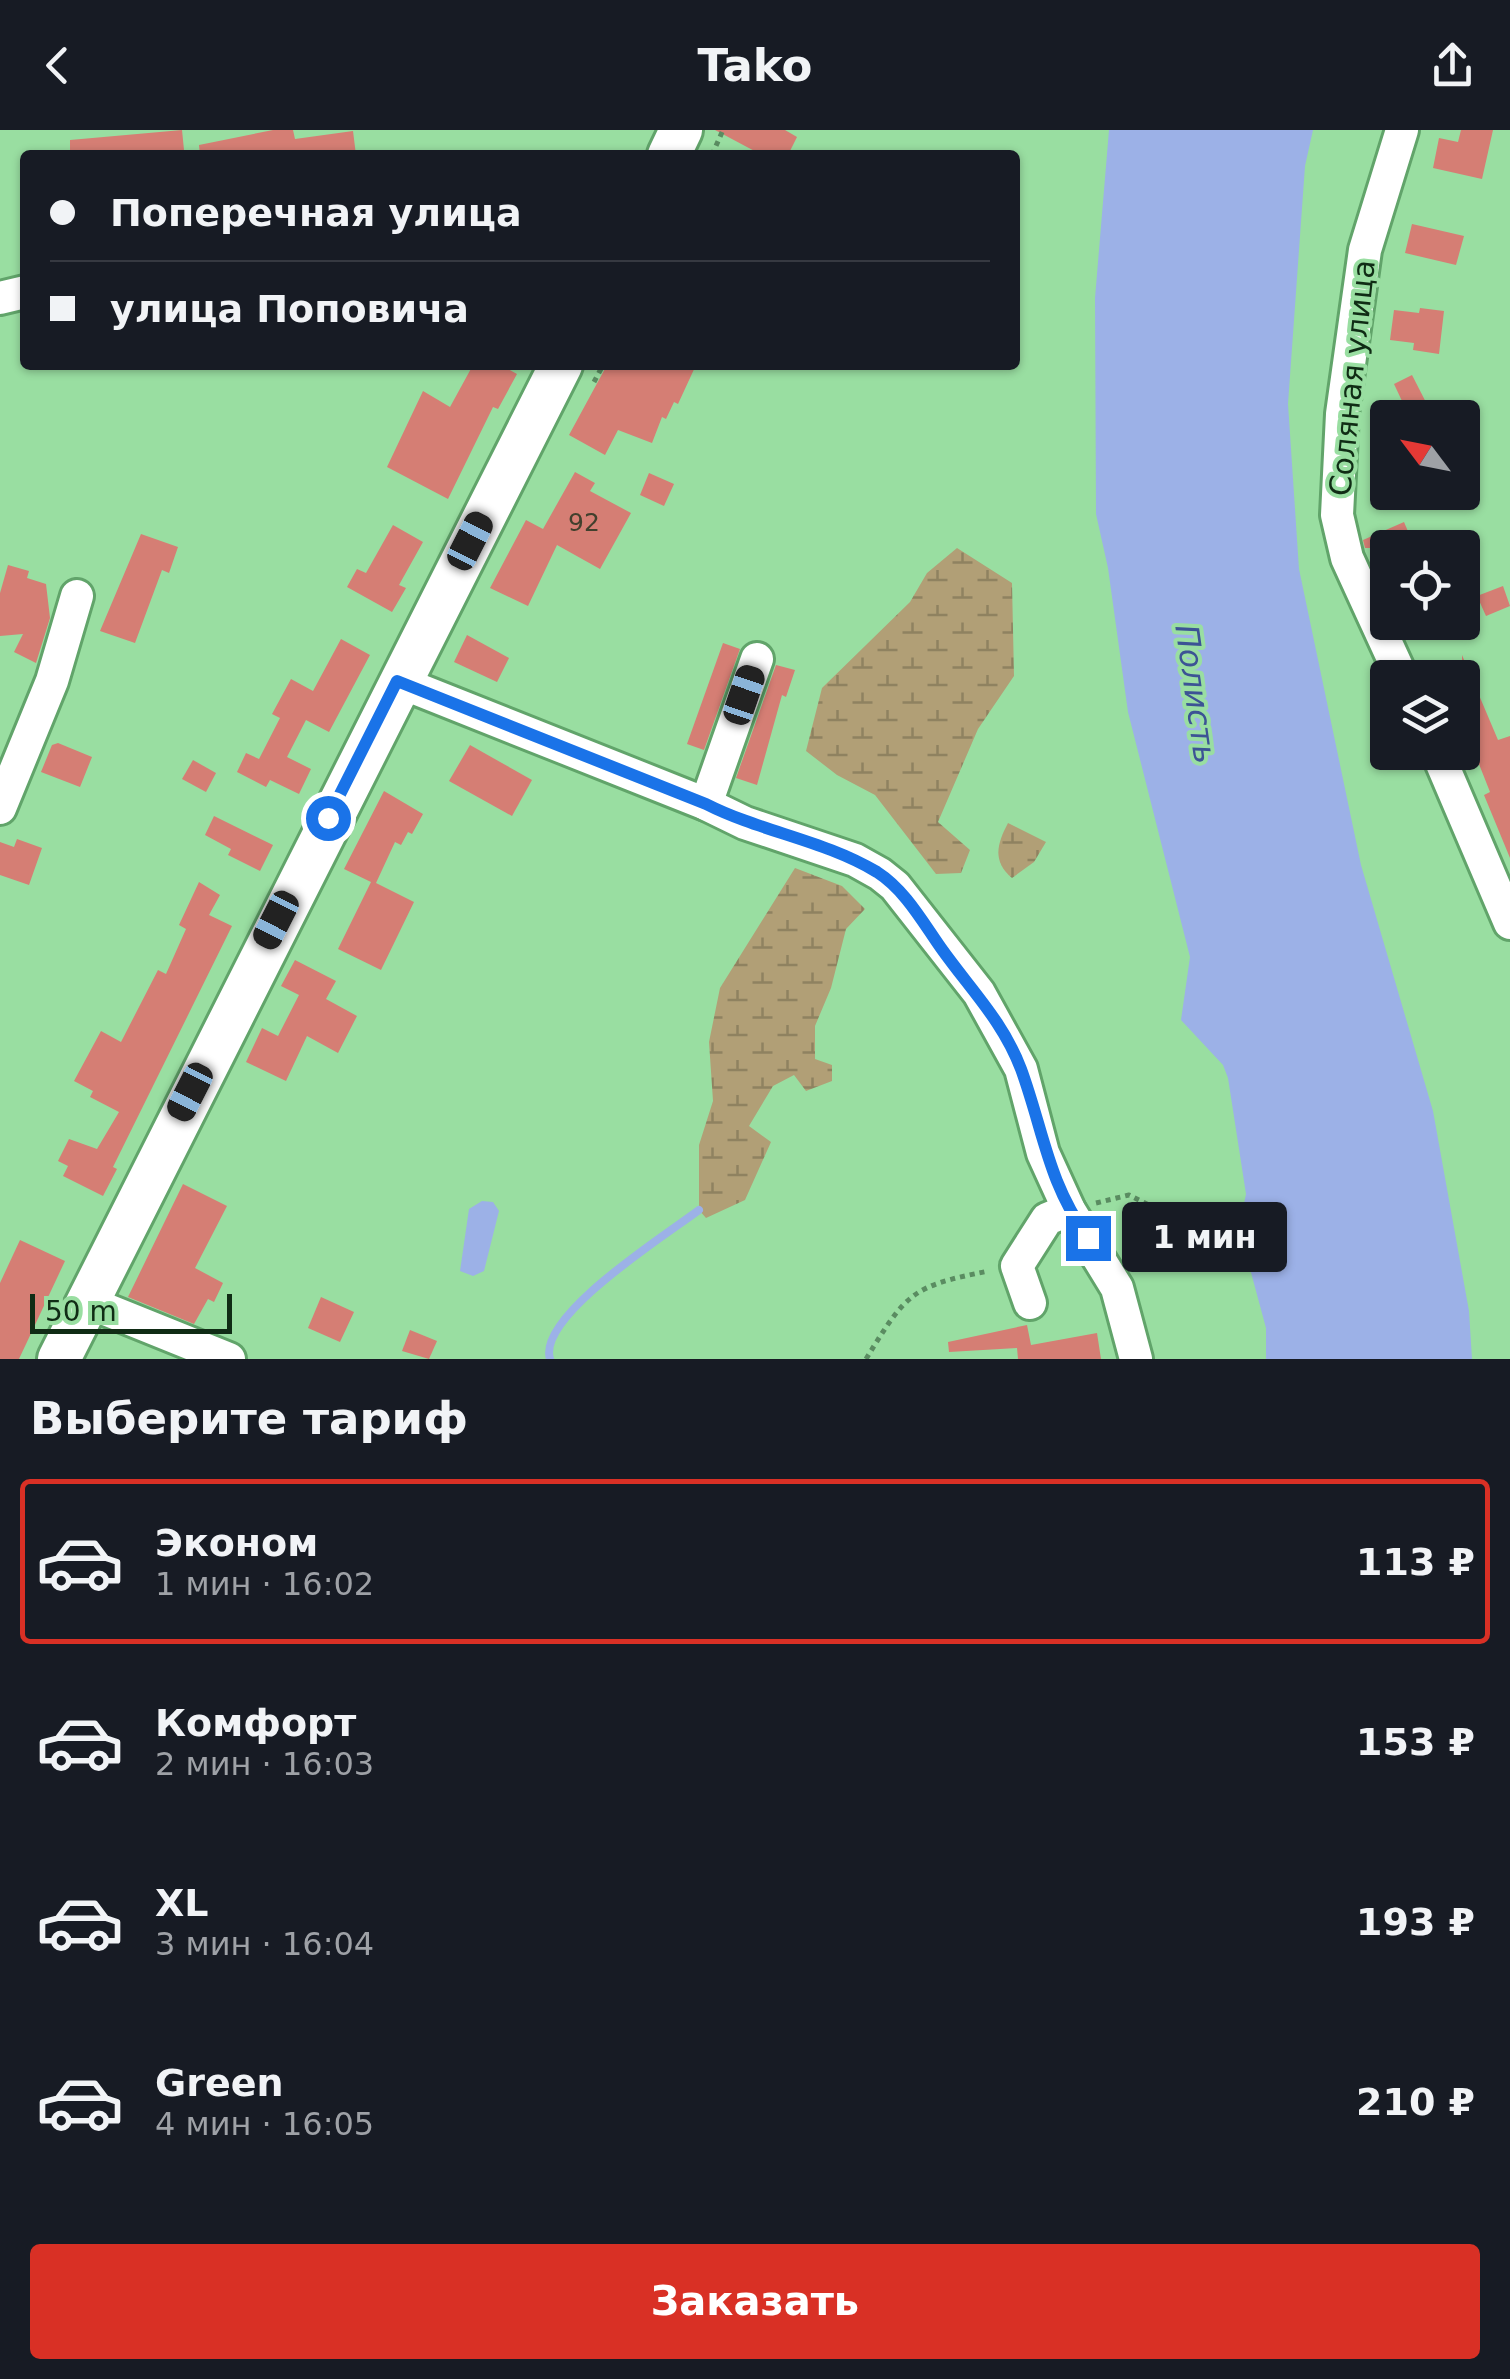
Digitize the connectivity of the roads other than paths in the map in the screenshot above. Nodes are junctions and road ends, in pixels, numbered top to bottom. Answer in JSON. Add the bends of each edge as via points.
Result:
{"nodes":[{"id":1,"x":1402,"y":130,"type":"edge"},
{"id":2,"x":557,"y":370,"type":"edge"},
{"id":3,"x":77,"y":596,"type":"dead end"},
{"id":4,"x":757,"y":658,"type":"dead end"},
{"id":5,"x":1394,"y":660,"type":"edge"},
{"id":6,"x":397,"y":681,"type":"junction"},
{"id":7,"x":1445,"y":770,"type":"edge"},
{"id":8,"x":706,"y":804,"type":"junction"},
{"id":9,"x":0,"y":808,"type":"edge"},
{"id":10,"x":1510,"y":923,"type":"edge"},
{"id":11,"x":1068,"y":1210,"type":"junction"},
{"id":12,"x":85,"y":1301,"type":"junction"},
{"id":13,"x":1030,"y":1303,"type":"dead end"},
{"id":14,"x":58,"y":1359,"type":"edge"},
{"id":15,"x":228,"y":1359,"type":"edge"},
{"id":16,"x":1136,"y":1359,"type":"edge"}],
"edges":[{"from":1,"to":5,"type":"street","name":"Соляная улица","via":[[1365,250],[1342,414],[1338,515],[1348,558]]},
{"from":2,"to":6,"type":"main road"},
{"from":3,"to":9,"type":"street","via":[[52,681]]},
{"from":4,"to":8,"type":"street"},
{"from":6,"to":8,"type":"street"},
{"from":6,"to":12,"type":"main road"},
{"from":7,"to":10,"type":"street"},
{"from":8,"to":11,"type":"street","via":[[855,860],[895,886],[1000,1025]]},
{"from":11,"to":13,"type":"street","via":[[1047,1218],[1017,1266]]},
{"from":11,"to":16,"type":"street","via":[[1108,1267]]},
{"from":12,"to":14,"type":"main road"},
{"from":12,"to":15,"type":"street"}]}
